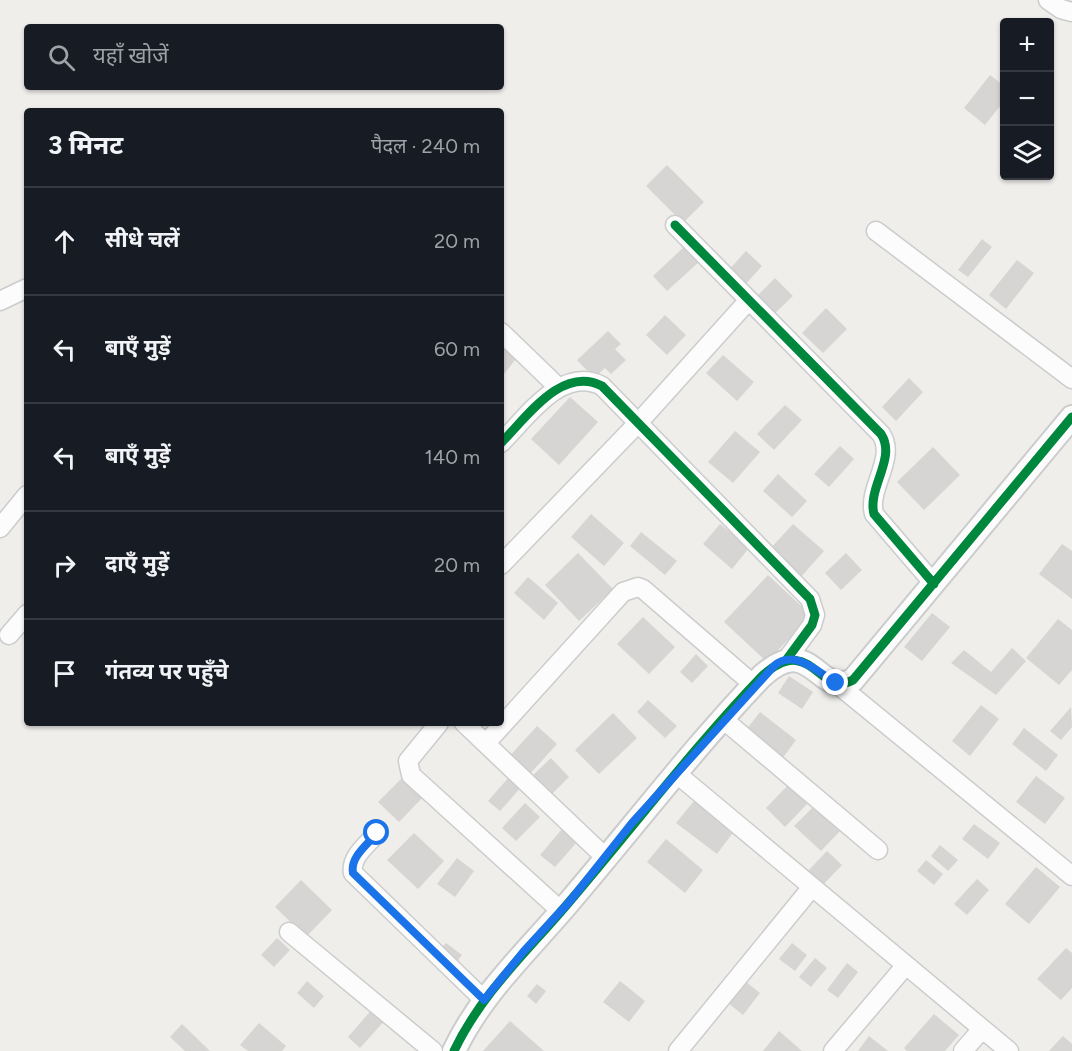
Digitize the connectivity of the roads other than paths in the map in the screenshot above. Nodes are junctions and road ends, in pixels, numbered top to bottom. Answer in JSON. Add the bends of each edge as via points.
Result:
{"nodes":[{"id":1,"x":1048,"y":0,"type":"edge"},
{"id":2,"x":1072,"y":12,"type":"edge"},
{"id":3,"x":675,"y":225,"type":"dead end"},
{"id":4,"x":876,"y":231,"type":"dead end"},
{"id":5,"x":24,"y":289,"type":"edge"},
{"id":6,"x":0,"y":301,"type":"edge"},
{"id":7,"x":748,"y":301,"type":"junction"},
{"id":8,"x":504,"y":335,"type":"edge"},
{"id":9,"x":1072,"y":379,"type":"edge"},
{"id":10,"x":558,"y":387,"type":"junction"},
{"id":11,"x":1072,"y":417,"type":"edge"},
{"id":12,"x":639,"y":422,"type":"junction"},
{"id":13,"x":504,"y":439,"type":"edge"},
{"id":14,"x":24,"y":499,"type":"edge"},
{"id":15,"x":0,"y":528,"type":"edge"},
{"id":16,"x":504,"y":562,"type":"edge"},
{"id":17,"x":933,"y":584,"type":"junction"},
{"id":18,"x":24,"y":618,"type":"edge"},
{"id":19,"x":9,"y":635,"type":"dead end"},
{"id":20,"x":787,"y":659,"type":"junction"},
{"id":21,"x":836,"y":683,"type":"junction"},
{"id":22,"x":754,"y":684,"type":"junction"},
{"id":23,"x":724,"y":720,"type":"junction"},
{"id":24,"x":504,"y":723,"type":"edge"},
{"id":25,"x":437,"y":726,"type":"edge"},
{"id":26,"x":467,"y":726,"type":"edge"},
{"id":27,"x":501,"y":726,"type":"edge"},
{"id":28,"x":486,"y":743,"type":"junction"},
{"id":29,"x":677,"y":774,"type":"junction"},
{"id":30,"x":377,"y":833,"type":"dead end"},
{"id":31,"x":879,"y":849,"type":"dead end"},
{"id":32,"x":605,"y":857,"type":"junction"},
{"id":33,"x":1072,"y":876,"type":"edge"},
{"id":34,"x":812,"y":887,"type":"junction"},
{"id":35,"x":561,"y":911,"type":"junction"},
{"id":36,"x":289,"y":932,"type":"dead end"},
{"id":37,"x":906,"y":965,"type":"junction"},
{"id":38,"x":484,"y":1000,"type":"junction"},
{"id":39,"x":982,"y":1029,"type":"junction"},
{"id":40,"x":433,"y":1051,"type":"edge"},
{"id":41,"x":454,"y":1051,"type":"edge"},
{"id":42,"x":678,"y":1051,"type":"edge"},
{"id":43,"x":833,"y":1051,"type":"edge"},
{"id":44,"x":963,"y":1051,"type":"edge"},
{"id":45,"x":1009,"y":1051,"type":"edge"}],
"edges":[{"from":1,"to":2,"type":"street"},
{"from":3,"to":7,"type":"street"},
{"from":4,"to":9,"type":"street"},
{"from":5,"to":6,"type":"street"},
{"from":7,"to":12,"type":"street"},
{"from":7,"to":17,"type":"street","via":[[885,440],[874,513]]},
{"from":8,"to":10,"type":"street"},
{"from":10,"to":12,"type":"street","via":[[590,380],[602,386]]},
{"from":10,"to":13,"type":"street"},
{"from":11,"to":17,"type":"street"},
{"from":12,"to":16,"type":"street"},
{"from":12,"to":20,"type":"street","via":[[810,599],[815,615],[812,625]]},
{"from":14,"to":15,"type":"street"},
{"from":17,"to":21,"type":"street","via":[[853,680]]},
{"from":18,"to":19,"type":"street"},
{"from":20,"to":21,"type":"street","via":[[802,661]]},
{"from":20,"to":22,"type":"street","via":[[778,662]]},
{"from":21,"to":33,"type":"street"},
{"from":22,"to":23,"type":"street"},
{"from":22,"to":24,"type":"street","via":[[643,589],[630,589],[622,592]]},
{"from":23,"to":29,"type":"street"},
{"from":23,"to":31,"type":"street"},
{"from":25,"to":35,"type":"street","via":[[410,758],[411,775]]},
{"from":26,"to":28,"type":"street"},
{"from":27,"to":28,"type":"street"},
{"from":28,"to":32,"type":"street"},
{"from":29,"to":32,"type":"street"},
{"from":29,"to":34,"type":"street"},
{"from":30,"to":38,"type":"street","via":[[354,859],[353,873]]},
{"from":32,"to":35,"type":"street"},
{"from":34,"to":37,"type":"street"},
{"from":34,"to":42,"type":"street"},
{"from":35,"to":38,"type":"street"},
{"from":36,"to":40,"type":"street"},
{"from":37,"to":39,"type":"street"},
{"from":37,"to":43,"type":"street"},
{"from":38,"to":41,"type":"street"},
{"from":39,"to":44,"type":"street"},
{"from":39,"to":45,"type":"street"}]}
